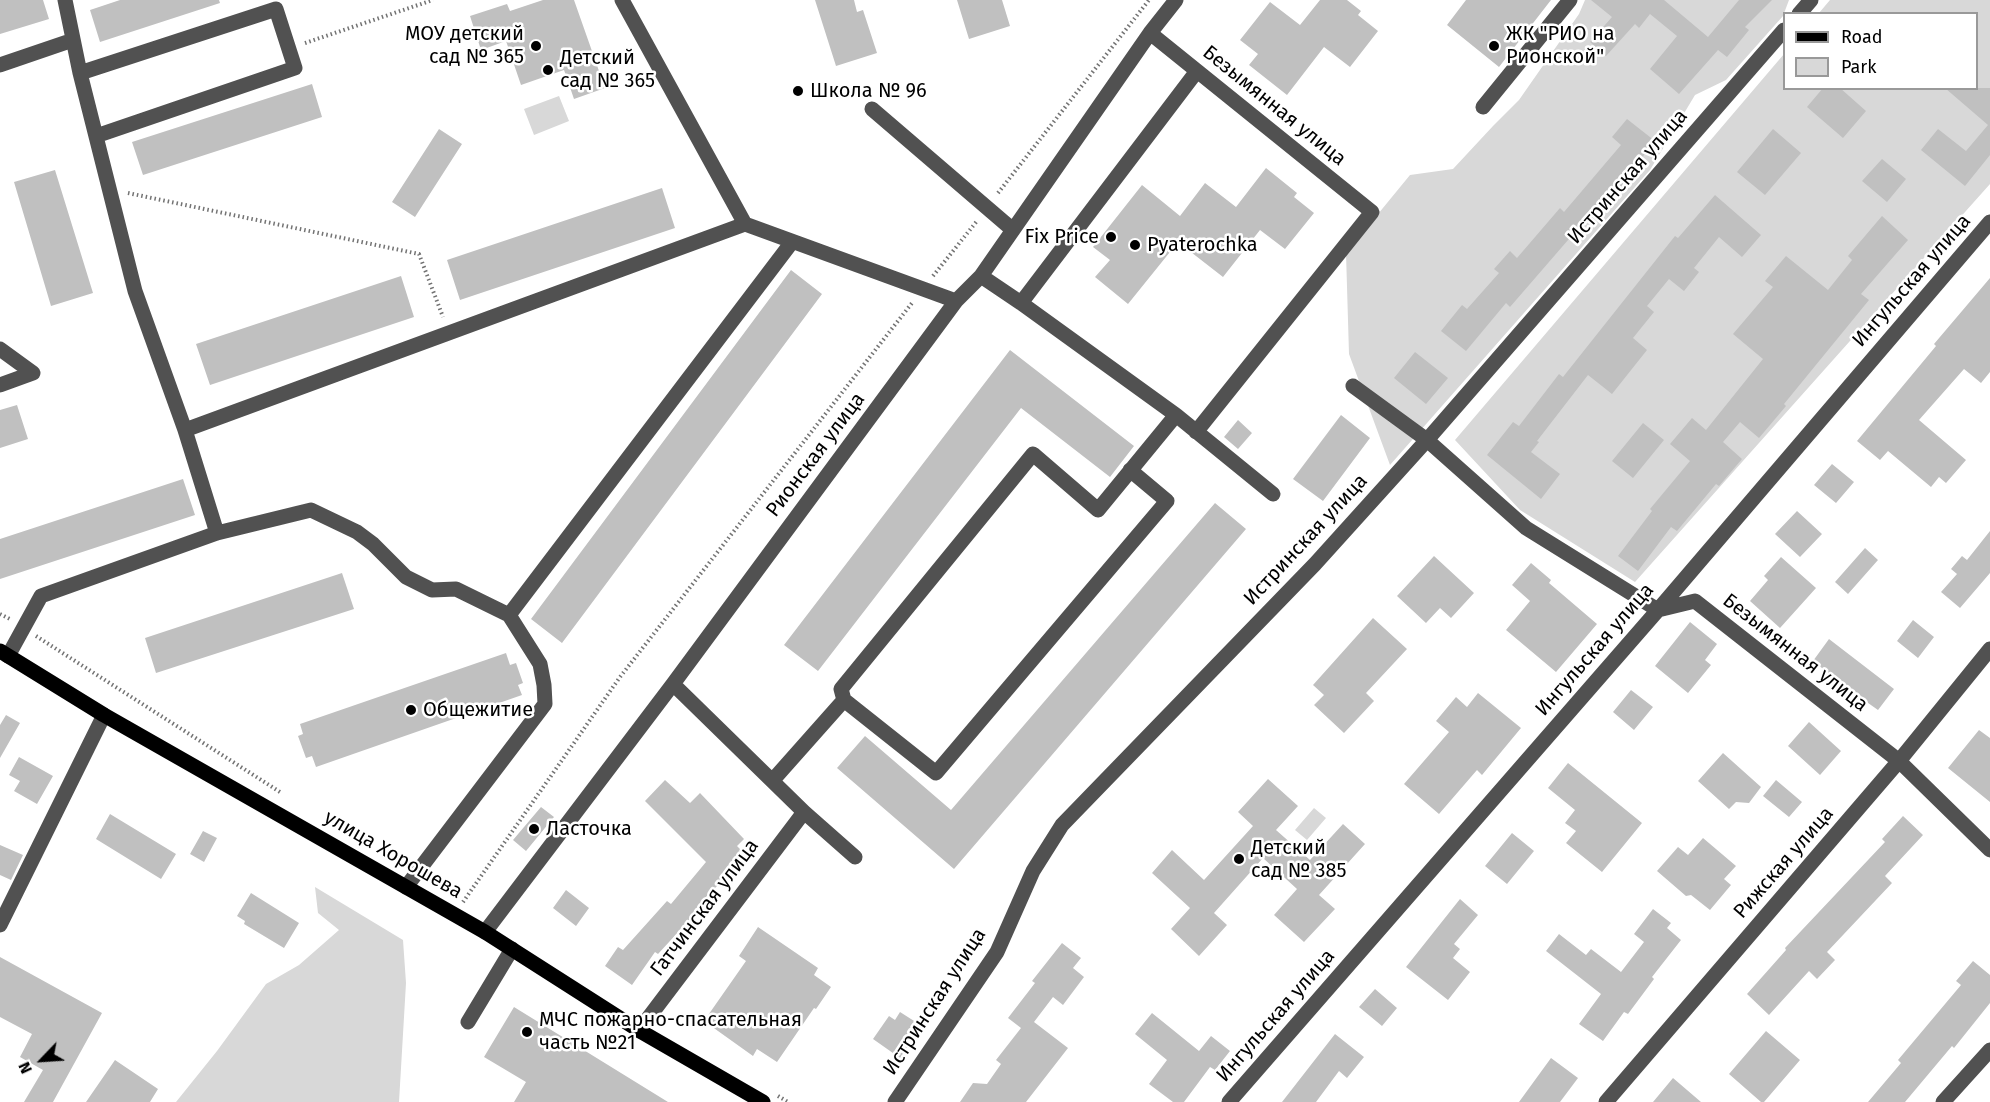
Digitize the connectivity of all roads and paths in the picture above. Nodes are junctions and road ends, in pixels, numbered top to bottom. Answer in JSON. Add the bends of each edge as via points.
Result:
{"nodes":[{"id":1,"x":65,"y":0,"type":"edge"},
{"id":2,"x":433,"y":0,"type":"edge"},
{"id":3,"x":622,"y":0,"type":"edge"},
{"id":4,"x":1149,"y":0,"type":"edge"},
{"id":5,"x":1176,"y":0,"type":"edge"},
{"id":6,"x":1570,"y":0,"type":"edge"},
{"id":7,"x":1811,"y":0,"type":"edge"},
{"id":8,"x":1801,"y":12,"type":"edge"},
{"id":9,"x":1783,"y":32,"type":"edge"},
{"id":10,"x":1150,"y":33,"type":"junction"},
{"id":11,"x":72,"y":40,"type":"junction"},
{"id":12,"x":289,"y":49,"type":"junction"},
{"id":13,"x":0,"y":65,"type":"edge"},
{"id":14,"x":1197,"y":71,"type":"junction"},
{"id":15,"x":80,"y":73,"type":"junction"},
{"id":16,"x":1483,"y":107,"type":"dead end"},
{"id":17,"x":872,"y":109,"type":"dead end"},
{"id":18,"x":96,"y":136,"type":"junction"},
{"id":19,"x":110,"y":189,"type":"junction"},
{"id":20,"x":987,"y":207,"type":"junction"},
{"id":21,"x":1990,"y":222,"type":"edge"},
{"id":22,"x":746,"y":224,"type":"junction"},
{"id":23,"x":1013,"y":230,"type":"junction"},
{"id":24,"x":792,"y":242,"type":"junction"},
{"id":25,"x":981,"y":276,"type":"junction"},
{"id":26,"x":923,"y":289,"type":"junction"},
{"id":27,"x":956,"y":301,"type":"junction"},
{"id":28,"x":1022,"y":303,"type":"junction"},
{"id":29,"x":449,"y":333,"type":"junction"},
{"id":30,"x":0,"y":349,"type":"edge"},
{"id":31,"x":0,"y":385,"type":"edge"},
{"id":32,"x":1353,"y":386,"type":"dead end"},
{"id":33,"x":1176,"y":415,"type":"junction"},
{"id":34,"x":185,"y":430,"type":"junction"},
{"id":35,"x":1196,"y":432,"type":"junction"},
{"id":36,"x":1426,"y":440,"type":"junction"},
{"id":37,"x":1130,"y":470,"type":"junction"},
{"id":38,"x":1272,"y":494,"type":"dead end"},
{"id":39,"x":217,"y":533,"type":"junction"},
{"id":40,"x":1658,"y":610,"type":"junction"},
{"id":41,"x":508,"y":615,"type":"junction"},
{"id":42,"x":1990,"y":649,"type":"edge"},
{"id":43,"x":4,"y":653,"type":"edge"},
{"id":44,"x":673,"y":684,"type":"junction"},
{"id":45,"x":844,"y":700,"type":"junction"},
{"id":46,"x":104,"y":715,"type":"junction"},
{"id":47,"x":1899,"y":761,"type":"junction"},
{"id":48,"x":773,"y":780,"type":"junction"},
{"id":49,"x":804,"y":812,"type":"junction"},
{"id":50,"x":1990,"y":850,"type":"edge"},
{"id":51,"x":855,"y":857,"type":"dead end"},
{"id":52,"x":406,"y":887,"type":"junction"},
{"id":53,"x":459,"y":907,"type":"dead end"},
{"id":54,"x":0,"y":925,"type":"edge"},
{"id":55,"x":485,"y":932,"type":"junction"},
{"id":56,"x":512,"y":948,"type":"junction"},
{"id":57,"x":468,"y":1022,"type":"dead end"},
{"id":58,"x":640,"y":1031,"type":"junction"},
{"id":59,"x":1990,"y":1050,"type":"edge"},
{"id":60,"x":763,"y":1102,"type":"edge"},
{"id":61,"x":895,"y":1102,"type":"edge"},
{"id":62,"x":1229,"y":1102,"type":"edge"},
{"id":63,"x":1606,"y":1102,"type":"edge"},
{"id":64,"x":1943,"y":1102,"type":"edge"}],
"edges":[{"from":1,"to":11,"type":"street"},
{"from":2,"to":12,"type":"path"},
{"from":3,"to":22,"type":"street"},
{"from":4,"to":20,"type":"path"},
{"from":5,"to":10,"type":"street","name":"Рионская улица"},
{"from":6,"to":16,"type":"street"},
{"from":7,"to":8,"type":"street"},
{"from":9,"to":36,"type":"street","name":"Истринская улица"},
{"from":10,"to":14,"type":"street","name":"Безымянная улица"},
{"from":10,"to":23,"type":"street","name":"Рионская улица"},
{"from":11,"to":13,"type":"street"},
{"from":11,"to":15,"type":"street"},
{"from":12,"to":15,"type":"street","via":[[276,9]]},
{"from":12,"to":18,"type":"street","via":[[295,68]]},
{"from":14,"to":28,"type":"street"},
{"from":14,"to":35,"type":"street","name":"Безымянная улица","via":[[1372,212]]},
{"from":15,"to":18,"type":"street"},
{"from":17,"to":20,"type":"street"},
{"from":18,"to":19,"type":"street"},
{"from":19,"to":29,"type":"path","via":[[419,254]]},
{"from":19,"to":34,"type":"street","via":[[135,291]]},
{"from":20,"to":23,"type":"street"},
{"from":20,"to":26,"type":"path"},
{"from":21,"to":40,"type":"street","name":"Ингульская улица"},
{"from":22,"to":24,"type":"street"},
{"from":22,"to":29,"type":"street"},
{"from":23,"to":25,"type":"street","name":"Рионская улица"},
{"from":24,"to":26,"type":"street"},
{"from":24,"to":41,"type":"street"},
{"from":25,"to":27,"type":"street","name":"Рионская улица"},
{"from":25,"to":28,"type":"street"},
{"from":26,"to":27,"type":"street"},
{"from":26,"to":53,"type":"path","via":[[620,678]]},
{"from":27,"to":44,"type":"street","name":"Рионская улица"},
{"from":28,"to":33,"type":"street"},
{"from":29,"to":34,"type":"street"},
{"from":30,"to":31,"type":"street","via":[[33,373]]},
{"from":32,"to":36,"type":"street"},
{"from":33,"to":35,"type":"street"},
{"from":33,"to":37,"type":"street"},
{"from":34,"to":39,"type":"street"},
{"from":35,"to":38,"type":"street"},
{"from":36,"to":40,"type":"street","via":[[1526,528]]},
{"from":36,"to":61,"type":"street","name":"Истринская улица","via":[[1315,564],[1062,825],[1033,871],[997,952]]},
{"from":37,"to":45,"type":"street","via":[[1098,510],[1033,454],[841,689]]},
{"from":37,"to":45,"type":"street","via":[[1167,501],[936,772]]},
{"from":39,"to":41,"type":"street","via":[[310,510],[357,532],[406,577],[432,590],[456,590]]},
{"from":39,"to":43,"type":"street","via":[[42,596]]},
{"from":40,"to":47,"type":"street","name":"Безымянная улица","via":[[1695,601]]},
{"from":40,"to":62,"type":"street","name":"Ингульская улица"},
{"from":41,"to":52,"type":"street","via":[[540,664],[545,704]]},
{"from":42,"to":47,"type":"street","name":"Рижская улица"},
{"from":43,"to":46,"type":"main road","name":"улица Хорошева"},
{"from":44,"to":48,"type":"street"},
{"from":44,"to":55,"type":"street","name":"Рионская улица"},
{"from":45,"to":48,"type":"street"},
{"from":46,"to":52,"type":"main road","name":"улица Хорошева"},
{"from":46,"to":54,"type":"street"},
{"from":47,"to":50,"type":"street","name":"Безымянная улица"},
{"from":47,"to":63,"type":"street","name":"Рижская улица"},
{"from":48,"to":49,"type":"street"},
{"from":49,"to":51,"type":"street"},
{"from":49,"to":58,"type":"street","name":"Гатчинская улица"},
{"from":52,"to":55,"type":"main road","name":"улица Хорошева"},
{"from":55,"to":56,"type":"main road","name":"улица Хорошева"},
{"from":56,"to":57,"type":"street"},
{"from":56,"to":58,"type":"main road","name":"улица Хорошева"},
{"from":58,"to":60,"type":"main road","name":"улица Хорошева"},
{"from":59,"to":64,"type":"street"}]}
